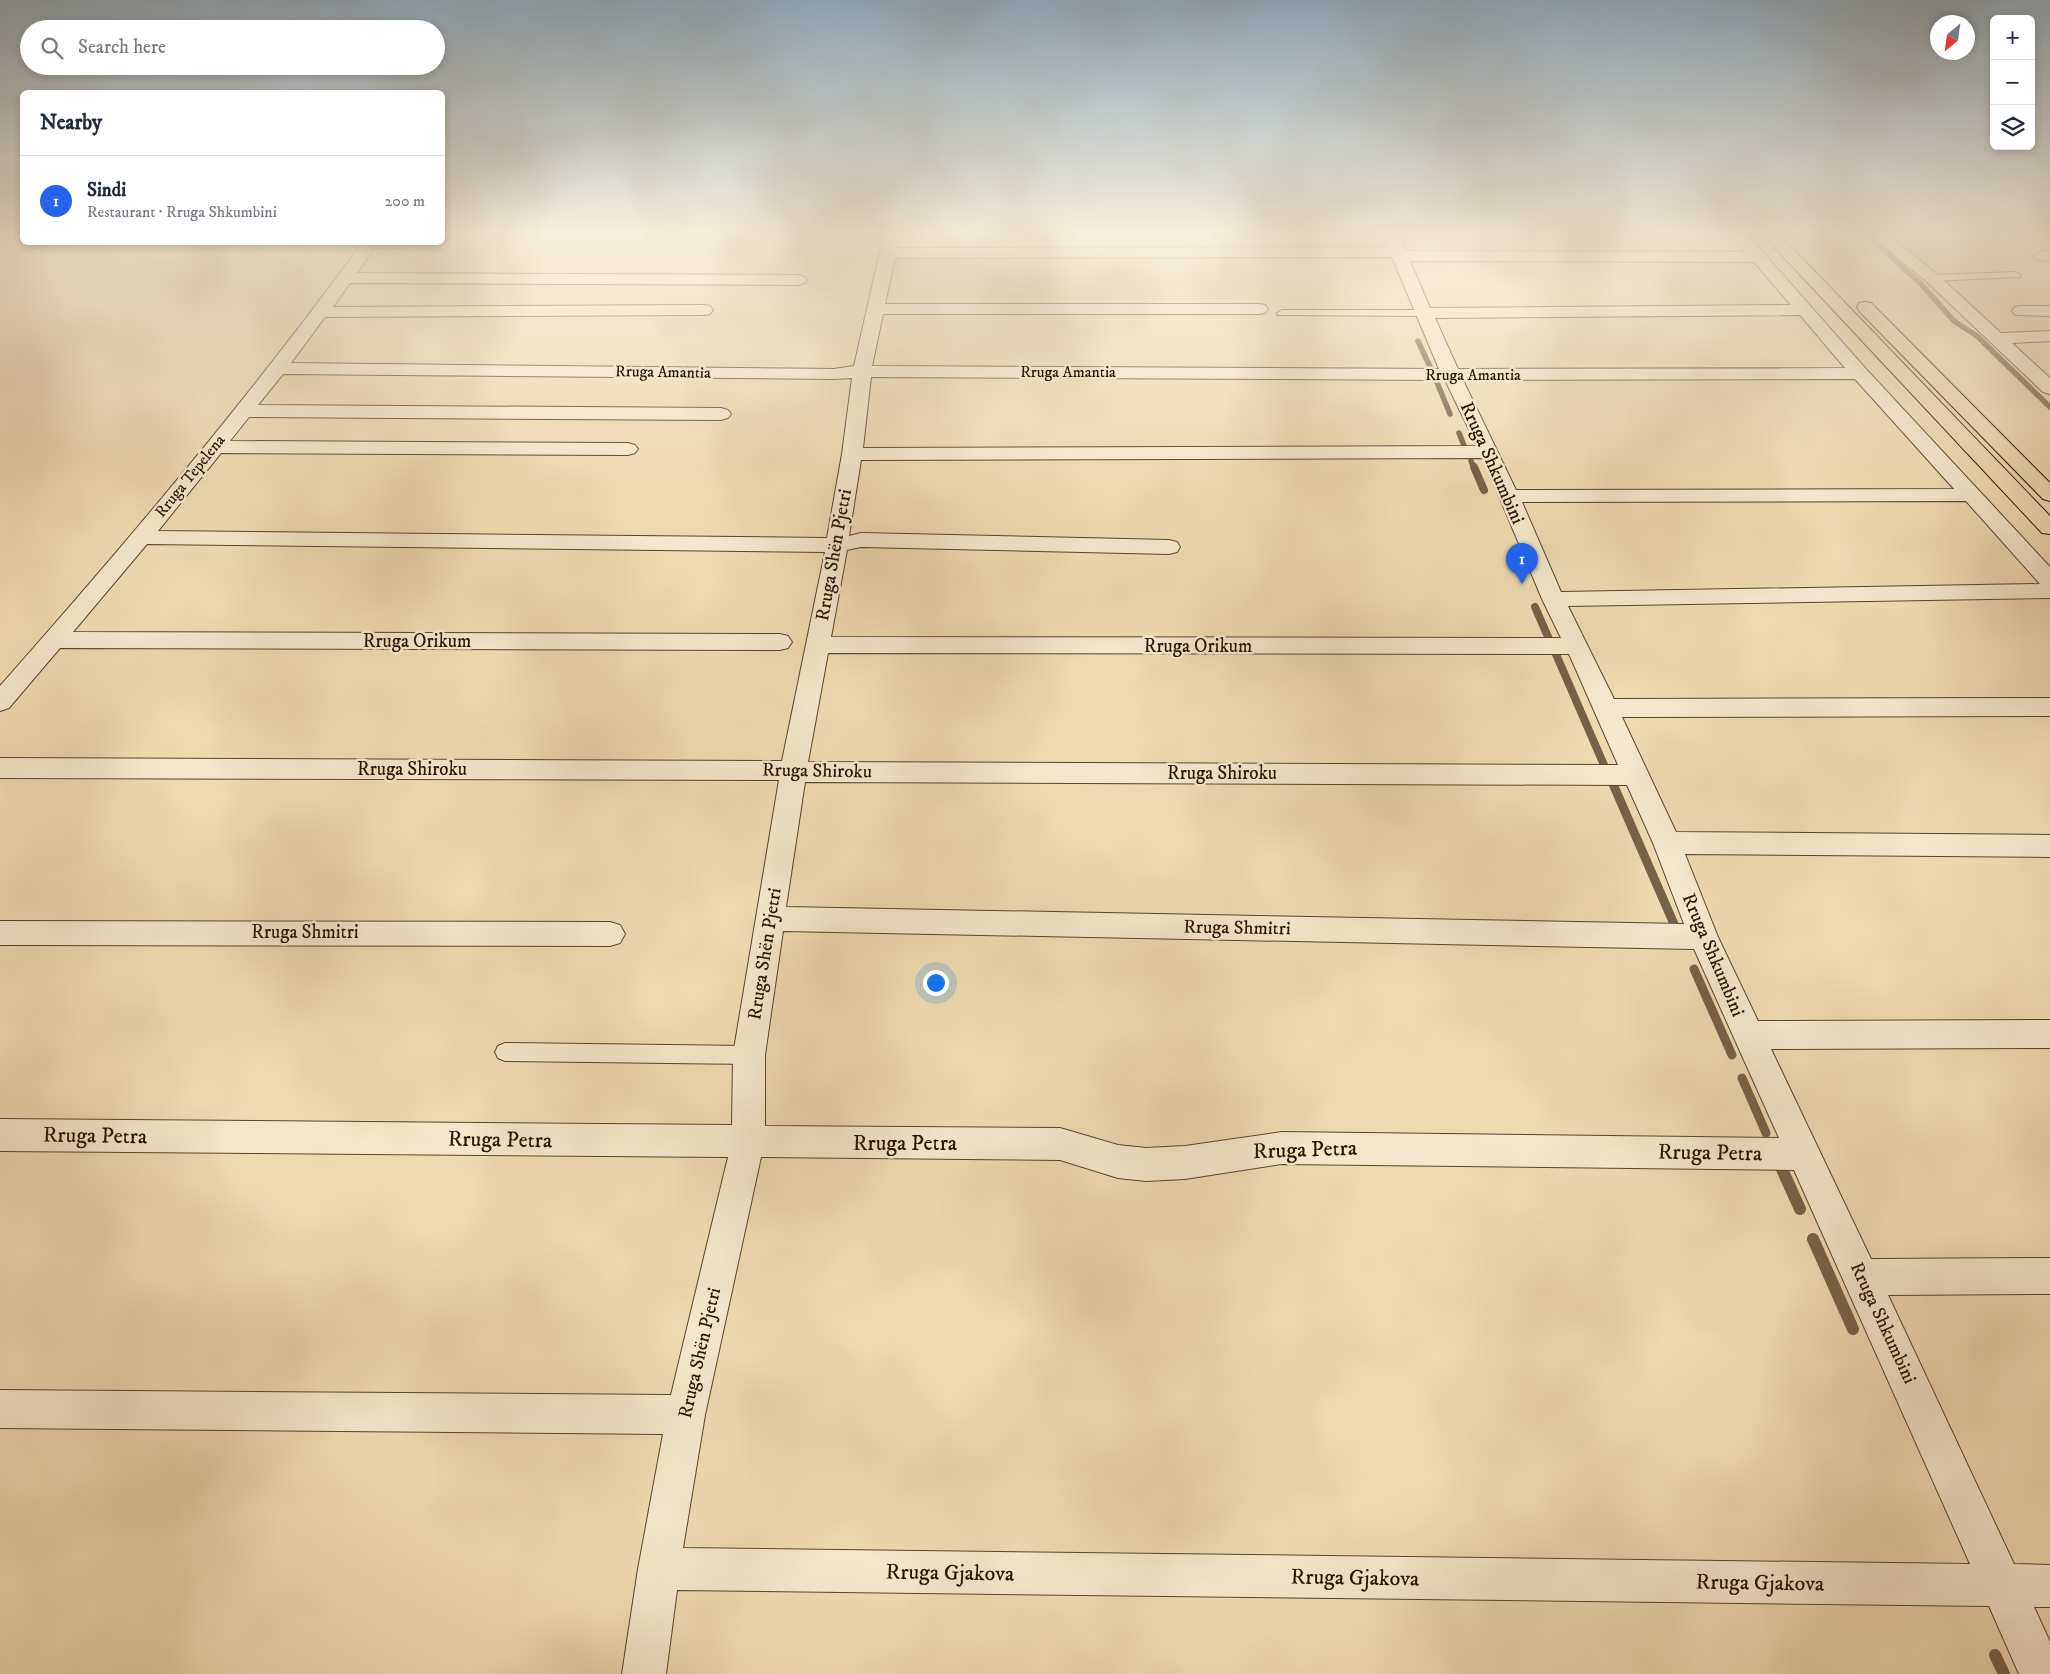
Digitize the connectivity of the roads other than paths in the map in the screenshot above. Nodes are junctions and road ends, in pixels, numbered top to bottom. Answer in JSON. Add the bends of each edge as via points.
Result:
{"nodes":[{"id":1,"x":323,"y":312,"type":"edge"},
{"id":2,"x":875,"y":312,"type":"edge"},
{"id":3,"x":1291,"y":312,"type":"edge"},
{"id":4,"x":1604,"y":312,"type":"edge"},
{"id":5,"x":1807,"y":312,"type":"edge"},
{"id":6,"x":1844,"y":312,"type":"edge"},
{"id":7,"x":1870,"y":312,"type":"edge"},
{"id":8,"x":1968,"y":312,"type":"edge"},
{"id":9,"x":1426,"y":314,"type":"junction"},
{"id":10,"x":2050,"y":336,"type":"edge"},
{"id":11,"x":1995,"y":338,"type":"junction"},
{"id":12,"x":277,"y":368,"type":"junction"},
{"id":13,"x":862,"y":371,"type":"junction"},
{"id":14,"x":1860,"y":373,"type":"junction"},
{"id":15,"x":1451,"y":375,"type":"junction"},
{"id":16,"x":2050,"y":388,"type":"edge"},
{"id":17,"x":242,"y":411,"type":"junction"},
{"id":18,"x":721,"y":414,"type":"dead end"},
{"id":19,"x":213,"y":447,"type":"junction"},
{"id":20,"x":628,"y":449,"type":"dead end"},
{"id":21,"x":1490,"y":452,"type":"junction"},
{"id":22,"x":852,"y":454,"type":"junction"},
{"id":23,"x":1973,"y":495,"type":"junction"},
{"id":24,"x":2050,"y":495,"type":"edge"},
{"id":25,"x":1508,"y":496,"type":"junction"},
{"id":26,"x":2050,"y":528,"type":"edge"},
{"id":27,"x":140,"y":537,"type":"junction"},
{"id":28,"x":837,"y":545,"type":"junction"},
{"id":29,"x":1169,"y":547,"type":"dead end"},
{"id":30,"x":2050,"y":581,"type":"edge"},
{"id":31,"x":2050,"y":591,"type":"edge"},
{"id":32,"x":1553,"y":599,"type":"junction"},
{"id":33,"x":54,"y":640,"type":"junction"},
{"id":34,"x":780,"y":642,"type":"dead end"},
{"id":35,"x":818,"y":645,"type":"junction"},
{"id":36,"x":1577,"y":646,"type":"junction"},
{"id":37,"x":0,"y":702,"type":"edge"},
{"id":38,"x":2050,"y":707,"type":"edge"},
{"id":39,"x":1604,"y":708,"type":"junction"},
{"id":40,"x":0,"y":768,"type":"edge"},
{"id":41,"x":775,"y":770,"type":"junction"},
{"id":42,"x":1634,"y":775,"type":"junction"},
{"id":43,"x":1667,"y":843,"type":"junction"},
{"id":44,"x":2050,"y":846,"type":"edge"},
{"id":45,"x":771,"y":919,"type":"junction"},
{"id":46,"x":0,"y":933,"type":"edge"},
{"id":47,"x":610,"y":934,"type":"dead end"},
{"id":48,"x":1703,"y":937,"type":"junction"},
{"id":49,"x":2050,"y":1034,"type":"edge"},
{"id":50,"x":1748,"y":1035,"type":"junction"},
{"id":51,"x":506,"y":1052,"type":"dead end"},
{"id":52,"x":749,"y":1055,"type":"junction"},
{"id":53,"x":0,"y":1135,"type":"edge"},
{"id":54,"x":748,"y":1142,"type":"junction"},
{"id":55,"x":1805,"y":1154,"type":"junction"},
{"id":56,"x":2050,"y":1276,"type":"edge"},
{"id":57,"x":1862,"y":1277,"type":"junction"},
{"id":58,"x":0,"y":1409,"type":"edge"},
{"id":59,"x":686,"y":1414,"type":"junction"},
{"id":60,"x":659,"y":1569,"type":"junction"},
{"id":61,"x":2003,"y":1586,"type":"junction"},
{"id":62,"x":2050,"y":1586,"type":"edge"},
{"id":63,"x":644,"y":1674,"type":"edge"},
{"id":64,"x":2042,"y":1674,"type":"edge"}],
"edges":[{"from":1,"to":12,"type":"street","name":"Rruga Tepelena"},
{"from":2,"to":13,"type":"street","name":"Rruga Shën Pjetri"},
{"from":3,"to":9,"type":"lane"},
{"from":4,"to":9,"type":"street"},
{"from":5,"to":14,"type":"street"},
{"from":6,"to":26,"type":"main road"},
{"from":7,"to":24,"type":"main road"},
{"from":8,"to":11,"type":"street"},
{"from":9,"to":15,"type":"street","name":"Rruga Shkumbini"},
{"from":10,"to":11,"type":"street"},
{"from":11,"to":16,"type":"street"},
{"from":12,"to":13,"type":"street","name":"Rruga Amantia","via":[[834,374]]},
{"from":12,"to":17,"type":"street","name":"Rruga Tepelena"},
{"from":13,"to":15,"type":"street","name":"Rruga Amantia"},
{"from":13,"to":22,"type":"street","name":"Rruga Shën Pjetri"},
{"from":14,"to":15,"type":"street","name":"Rruga Amantia"},
{"from":14,"to":23,"type":"street"},
{"from":15,"to":21,"type":"street","name":"Rruga Shkumbini"},
{"from":17,"to":18,"type":"street"},
{"from":17,"to":19,"type":"street","name":"Rruga Tepelena"},
{"from":19,"to":20,"type":"street"},
{"from":19,"to":27,"type":"street","name":"Rruga Tepelena"},
{"from":21,"to":22,"type":"street"},
{"from":21,"to":25,"type":"street","name":"Rruga Shkumbini"},
{"from":22,"to":28,"type":"street","name":"Rruga Shën Pjetri"},
{"from":23,"to":25,"type":"street"},
{"from":23,"to":30,"type":"street"},
{"from":25,"to":32,"type":"street","name":"Rruga Shkumbini"},
{"from":27,"to":28,"type":"street"},
{"from":27,"to":33,"type":"street","name":"Rruga Tepelena"},
{"from":28,"to":29,"type":"street","via":[[861,540]]},
{"from":28,"to":35,"type":"street","name":"Rruga Shën Pjetri"},
{"from":31,"to":32,"type":"street"},
{"from":32,"to":36,"type":"street","name":"Rruga Shkumbini"},
{"from":33,"to":34,"type":"street","name":"Rruga Orikum"},
{"from":33,"to":37,"type":"street","name":"Rruga Tepelena"},
{"from":35,"to":36,"type":"street","name":"Rruga Orikum"},
{"from":35,"to":41,"type":"street","name":"Rruga Shën Pjetri"},
{"from":36,"to":39,"type":"street","name":"Rruga Shkumbini"},
{"from":38,"to":39,"type":"street"},
{"from":39,"to":42,"type":"street","name":"Rruga Shkumbini"},
{"from":40,"to":41,"type":"street","name":"Rruga Shiroku"},
{"from":41,"to":42,"type":"street","name":"Rruga Shiroku"},
{"from":41,"to":45,"type":"street","name":"Rruga Shën Pjetri"},
{"from":42,"to":43,"type":"street","name":"Rruga Shkumbini"},
{"from":43,"to":44,"type":"street"},
{"from":43,"to":48,"type":"street","name":"Rruga Shkumbini"},
{"from":45,"to":48,"type":"street","name":"Rruga Shmitri"},
{"from":45,"to":52,"type":"street","name":"Rruga Shën Pjetri"},
{"from":46,"to":47,"type":"street","name":"Rruga Shmitri"},
{"from":48,"to":50,"type":"street","name":"Rruga Shkumbini"},
{"from":49,"to":50,"type":"street"},
{"from":50,"to":55,"type":"street","name":"Rruga Shkumbini"},
{"from":51,"to":52,"type":"lane"},
{"from":52,"to":54,"type":"street","name":"Rruga Shën Pjetri"},
{"from":53,"to":54,"type":"street","name":"Rruga Petra"},
{"from":54,"to":55,"type":"street","name":"Rruga Petra","via":[[1060,1144],[1079,1147],[1109,1160],[1154,1165],[1189,1164],[1247,1151],[1282,1148]]},
{"from":54,"to":59,"type":"street","name":"Rruga Shën Pjetri"},
{"from":55,"to":57,"type":"street","name":"Rruga Shkumbini"},
{"from":56,"to":57,"type":"street"},
{"from":57,"to":61,"type":"street","name":"Rruga Shkumbini"},
{"from":58,"to":59,"type":"street"},
{"from":59,"to":60,"type":"street","name":"Rruga Shën Pjetri"},
{"from":60,"to":61,"type":"street","name":"Rruga Gjakova"},
{"from":60,"to":63,"type":"street","name":"Rruga Shën Pjetri"},
{"from":61,"to":62,"type":"street","name":"Rruga Gjakova"},
{"from":61,"to":64,"type":"street","name":"Rruga Shkumbini"}]}
